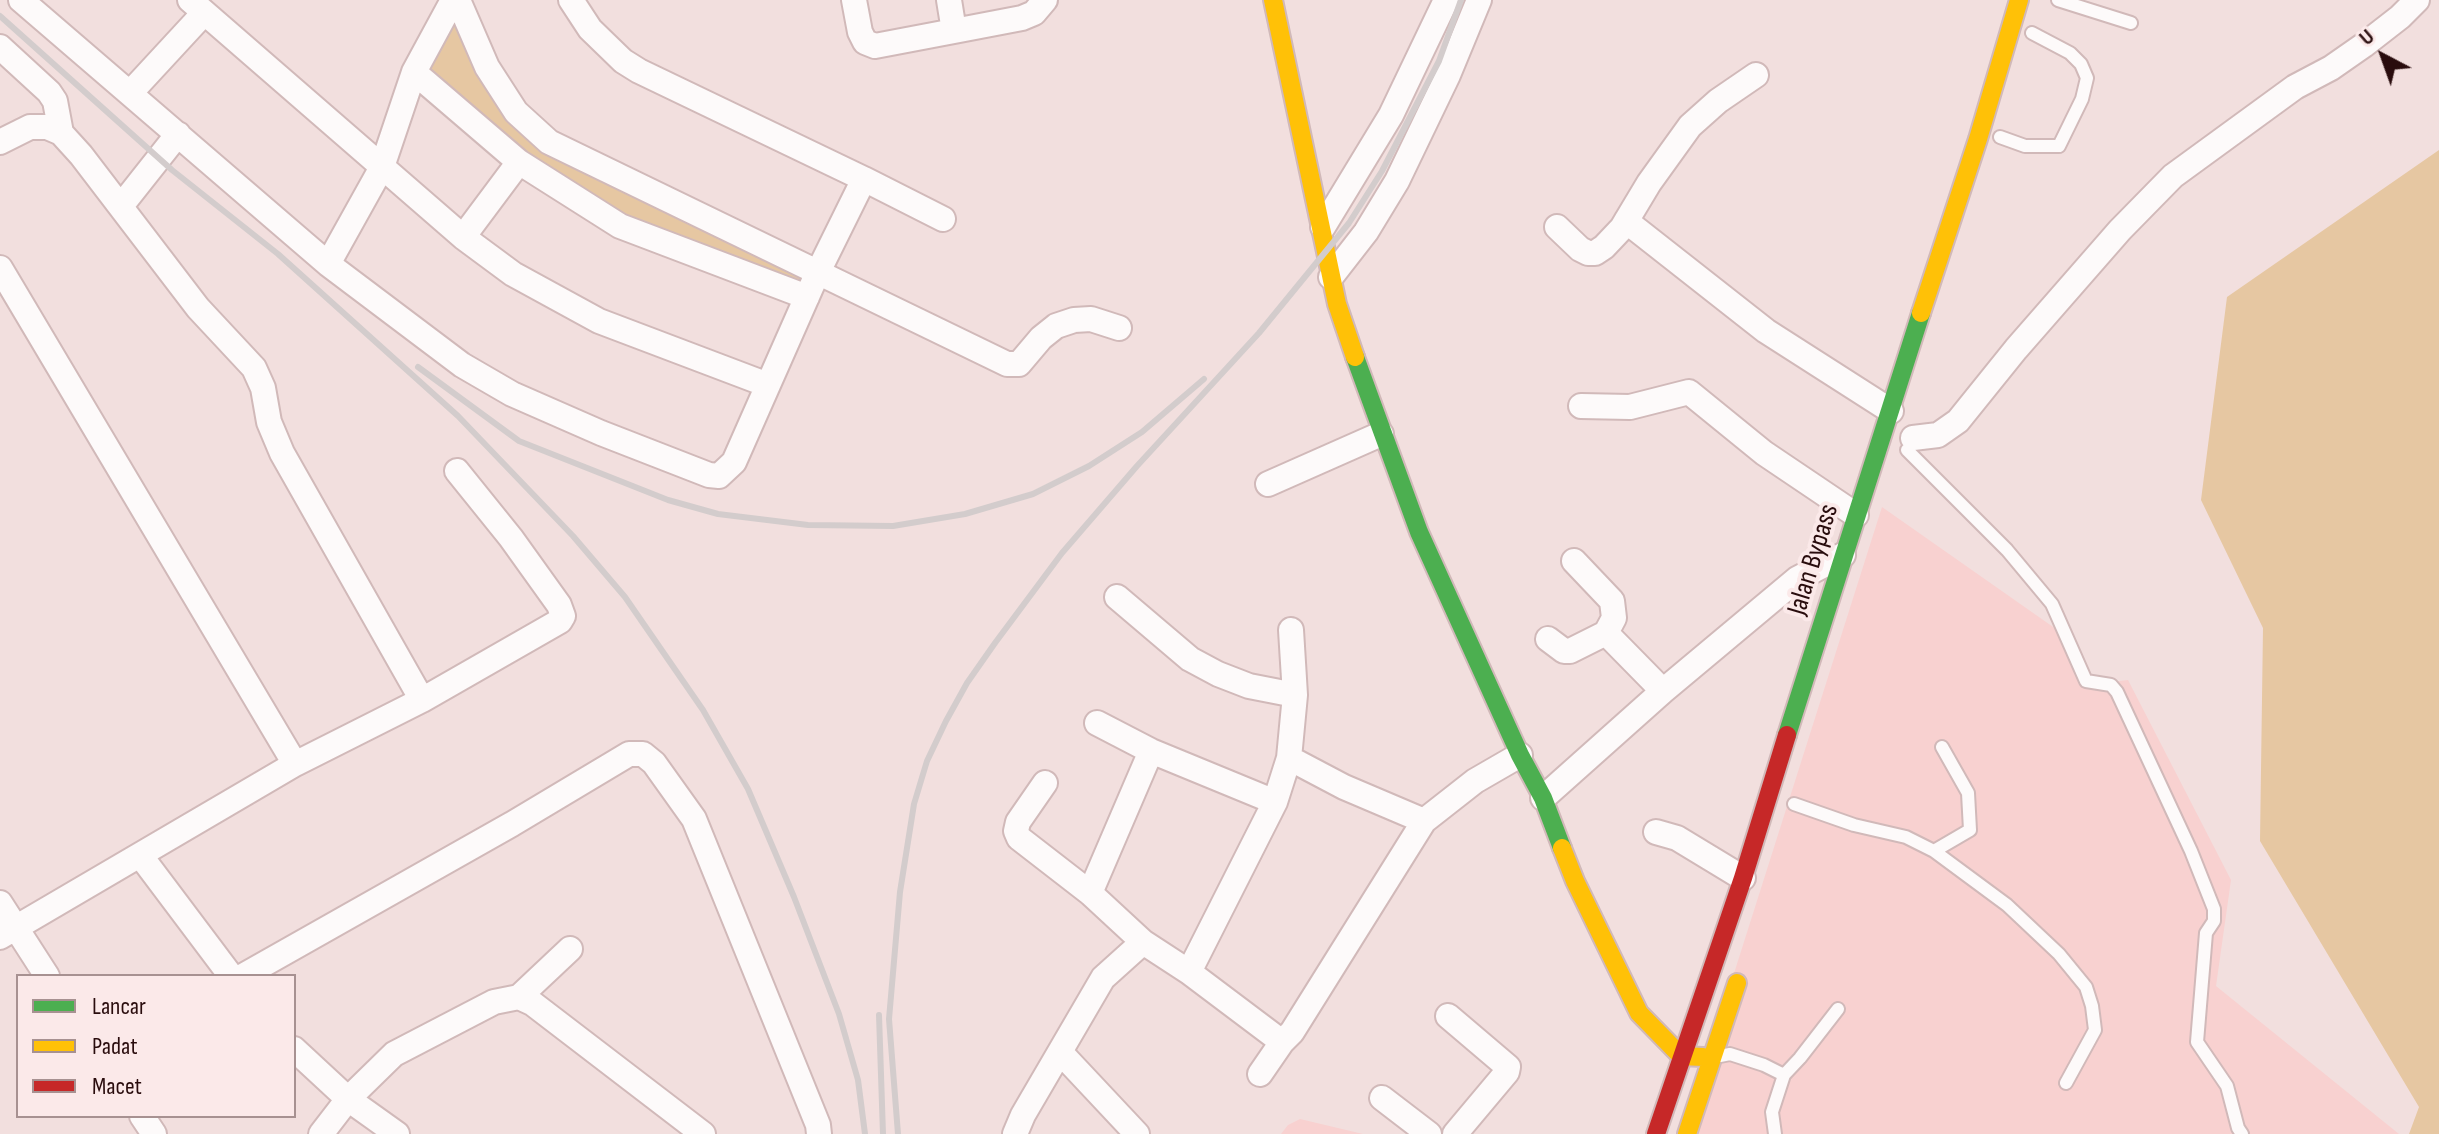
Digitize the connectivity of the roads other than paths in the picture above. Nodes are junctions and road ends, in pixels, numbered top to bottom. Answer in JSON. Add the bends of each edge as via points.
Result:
{"nodes":[{"id":1,"x":21,"y":0,"type":"edge"},
{"id":2,"x":456,"y":0,"type":"edge"},
{"id":3,"x":571,"y":0,"type":"edge"},
{"id":4,"x":854,"y":0,"type":"edge"},
{"id":5,"x":949,"y":0,"type":"edge"},
{"id":6,"x":1045,"y":0,"type":"edge"},
{"id":7,"x":1273,"y":0,"type":"edge"},
{"id":8,"x":1446,"y":0,"type":"edge"},
{"id":9,"x":1479,"y":0,"type":"edge"},
{"id":10,"x":2019,"y":0,"type":"edge"},
{"id":11,"x":2043,"y":0,"type":"edge"},
{"id":12,"x":2058,"y":0,"type":"edge"},
{"id":13,"x":2417,"y":0,"type":"edge"},
{"id":14,"x":197,"y":7,"type":"edge"},
{"id":15,"x":2131,"y":23,"type":"dead end"},
{"id":16,"x":954,"y":31,"type":"junction"},
{"id":17,"x":2030,"y":40,"type":"joint"},
{"id":18,"x":0,"y":47,"type":"edge"},
{"id":19,"x":414,"y":72,"type":"junction"},
{"id":20,"x":1756,"y":75,"type":"dead end"},
{"id":21,"x":131,"y":92,"type":"junction"},
{"id":22,"x":61,"y":133,"type":"junction"},
{"id":23,"x":178,"y":134,"type":"junction"},
{"id":24,"x":2000,"y":136,"type":"dead end"},
{"id":25,"x":0,"y":142,"type":"edge"},
{"id":26,"x":519,"y":162,"type":"junction"},
{"id":27,"x":382,"y":167,"type":"junction"},
{"id":28,"x":864,"y":179,"type":"junction"},
{"id":29,"x":121,"y":206,"type":"junction"},
{"id":30,"x":943,"y":219,"type":"dead end"},
{"id":31,"x":1626,"y":221,"type":"junction"},
{"id":32,"x":1323,"y":227,"type":"junction"},
{"id":33,"x":1557,"y":227,"type":"dead end"},
{"id":34,"x":463,"y":237,"type":"junction"},
{"id":35,"x":328,"y":264,"type":"junction"},
{"id":36,"x":0,"y":268,"type":"edge"},
{"id":37,"x":1936,"y":271,"type":"junction"},
{"id":38,"x":817,"y":274,"type":"junction"},
{"id":39,"x":1958,"y":275,"type":"dead end"},
{"id":40,"x":1331,"y":277,"type":"junction"},
{"id":41,"x":807,"y":297,"type":"junction"},
{"id":42,"x":1119,"y":328,"type":"dead end"},
{"id":43,"x":768,"y":385,"type":"junction"},
{"id":44,"x":1581,"y":406,"type":"dead end"},
{"id":45,"x":1891,"y":411,"type":"junction"},
{"id":46,"x":1920,"y":413,"type":"dead end"},
{"id":47,"x":1381,"y":434,"type":"junction"},
{"id":48,"x":1908,"y":451,"type":"junction"},
{"id":49,"x":457,"y":471,"type":"dead end"},
{"id":50,"x":1268,"y":484,"type":"dead end"},
{"id":51,"x":1856,"y":515,"type":"junction"},
{"id":52,"x":1843,"y":555,"type":"junction"},
{"id":53,"x":1574,"y":561,"type":"dead end"},
{"id":54,"x":1117,"y":597,"type":"dead end"},
{"id":55,"x":1291,"y":630,"type":"dead end"},
{"id":56,"x":1606,"y":633,"type":"junction"},
{"id":57,"x":1548,"y":639,"type":"dead end"},
{"id":58,"x":1663,"y":691,"type":"junction"},
{"id":59,"x":1295,"y":695,"type":"junction"},
{"id":60,"x":422,"y":700,"type":"junction"},
{"id":61,"x":1097,"y":723,"type":"dead end"},
{"id":62,"x":1942,"y":747,"type":"dead end"},
{"id":63,"x":1151,"y":751,"type":"junction"},
{"id":64,"x":1520,"y":755,"type":"junction"},
{"id":65,"x":1289,"y":758,"type":"junction"},
{"id":66,"x":295,"y":764,"type":"junction"},
{"id":67,"x":1045,"y":783,"type":"dead end"},
{"id":68,"x":1543,"y":798,"type":"junction"},
{"id":69,"x":1275,"y":802,"type":"junction"},
{"id":70,"x":1794,"y":804,"type":"dead end"},
{"id":71,"x":1424,"y":821,"type":"junction"},
{"id":72,"x":1656,"y":832,"type":"dead end"},
{"id":73,"x":1934,"y":851,"type":"junction"},
{"id":74,"x":140,"y":855,"type":"junction"},
{"id":75,"x":1743,"y":878,"type":"junction"},
{"id":76,"x":1090,"y":893,"type":"junction"},
{"id":77,"x":0,"y":903,"type":"edge"},
{"id":78,"x":8,"y":932,"type":"edge"},
{"id":79,"x":1143,"y":942,"type":"junction"},
{"id":80,"x":570,"y":949,"type":"dead end"},
{"id":81,"x":1742,"y":969,"type":"dead end"},
{"id":82,"x":1189,"y":972,"type":"junction"},
{"id":83,"x":45,"y":974,"type":"edge"},
{"id":84,"x":229,"y":974,"type":"edge"},
{"id":85,"x":247,"y":974,"type":"edge"},
{"id":86,"x":519,"y":997,"type":"junction"},
{"id":87,"x":1838,"y":1009,"type":"dead end"},
{"id":88,"x":1448,"y":1016,"type":"dead end"},
{"id":89,"x":1282,"y":1042,"type":"junction"},
{"id":90,"x":296,"y":1051,"type":"edge"},
{"id":91,"x":1061,"y":1053,"type":"junction"},
{"id":92,"x":1681,"y":1056,"type":"junction"},
{"id":93,"x":1713,"y":1057,"type":"junction"},
{"id":94,"x":1260,"y":1074,"type":"dead end"},
{"id":95,"x":1784,"y":1075,"type":"junction"},
{"id":96,"x":2066,"y":1083,"type":"dead end"},
{"id":97,"x":1382,"y":1098,"type":"dead end"},
{"id":98,"x":348,"y":1099,"type":"junction"},
{"id":99,"x":321,"y":1134,"type":"edge"},
{"id":100,"x":397,"y":1134,"type":"edge"},
{"id":101,"x":703,"y":1134,"type":"edge"},
{"id":102,"x":819,"y":1134,"type":"edge"},
{"id":103,"x":1015,"y":1134,"type":"edge"},
{"id":104,"x":1137,"y":1134,"type":"edge"},
{"id":105,"x":1429,"y":1134,"type":"edge"},
{"id":106,"x":1455,"y":1134,"type":"edge"},
{"id":107,"x":1656,"y":1134,"type":"edge"},
{"id":108,"x":1687,"y":1134,"type":"edge"},
{"id":109,"x":1775,"y":1134,"type":"edge"},
{"id":110,"x":2242,"y":1134,"type":"edge"}],
"edges":[{"from":1,"to":21,"type":"street"},
{"from":2,"to":19,"type":"street"},
{"from":2,"to":38,"type":"street","via":[[487,67],[516,112],[549,142]]},
{"from":3,"to":28,"type":"street","via":[[605,45],[639,71]]},
{"from":4,"to":16,"type":"street","via":[[860,32],[875,46]]},
{"from":5,"to":16,"type":"street"},
{"from":6,"to":16,"type":"street","via":[[1022,18]]},
{"from":7,"to":32,"type":"main road"},
{"from":8,"to":32,"type":"street","via":[[1391,115]]},
{"from":9,"to":40,"type":"street","via":[[1397,181]]},
{"from":10,"to":37,"type":"main road","name":"Jalan Bypass"},
{"from":11,"to":17,"type":"main road"},
{"from":12,"to":15,"type":"lane"},
{"from":13,"to":48,"type":"street","via":[[2364,45],[2295,87],[2173,176],[2120,230],[1958,421]]},
{"from":14,"to":21,"type":"street"},
{"from":14,"to":27,"type":"street"},
{"from":17,"to":24,"type":"lane","via":[[2070,53],[2081,64],[2087,78],[2082,99],[2059,146],[2025,146]]},
{"from":18,"to":22,"type":"street","via":[[53,97]]},
{"from":19,"to":26,"type":"street"},
{"from":19,"to":27,"type":"street"},
{"from":20,"to":31,"type":"street","via":[[1690,126]]},
{"from":21,"to":23,"type":"street"},
{"from":22,"to":25,"type":"street","via":[[38,126]]},
{"from":22,"to":29,"type":"street"},
{"from":23,"to":29,"type":"street"},
{"from":23,"to":35,"type":"street"},
{"from":26,"to":34,"type":"street"},
{"from":26,"to":41,"type":"street","via":[[620,226]]},
{"from":27,"to":34,"type":"street"},
{"from":27,"to":35,"type":"street"},
{"from":28,"to":30,"type":"street"},
{"from":28,"to":38,"type":"street"},
{"from":29,"to":60,"type":"street","via":[[198,308],[254,368],[278,446]]},
{"from":31,"to":33,"type":"street","via":[[1595,253],[1580,249]]},
{"from":31,"to":45,"type":"street","via":[[1776,338]]},
{"from":32,"to":40,"type":"main road"},
{"from":34,"to":43,"type":"street","via":[[513,274],[599,321]]},
{"from":35,"to":43,"type":"street","via":[[487,381],[709,475],[719,476],[731,466]]},
{"from":36,"to":66,"type":"street"},
{"from":37,"to":39,"type":"main road"},
{"from":37,"to":45,"type":"main road","name":"Jalan Bypass"},
{"from":38,"to":41,"type":"street"},
{"from":38,"to":42,"type":"street","via":[[1007,364],[1019,364],[1056,326],[1074,320]]},
{"from":40,"to":47,"type":"main road"},
{"from":41,"to":43,"type":"street"},
{"from":44,"to":51,"type":"street","via":[[1630,407],[1689,392],[1764,453]]},
{"from":45,"to":51,"type":"main road","name":"Jalan Bypass"},
{"from":46,"to":48,"type":"main road"},
{"from":47,"to":50,"type":"street"},
{"from":47,"to":64,"type":"main road","via":[[1419,532]]},
{"from":48,"to":110,"type":"lane","via":[[2007,550],[2052,604],[2086,681],[2111,685],[2117,692],[2214,909],[2206,933],[2197,1042],[2227,1086]]},
{"from":49,"to":60,"type":"street","via":[[511,538],[563,616]]},
{"from":51,"to":52,"type":"main road","name":"Jalan Bypass"},
{"from":52,"to":58,"type":"street","via":[[1797,579]]},
{"from":52,"to":75,"type":"main road","name":"Jalan Bypass"},
{"from":53,"to":56,"type":"street","via":[[1612,601],[1614,618]]},
{"from":54,"to":59,"type":"street","via":[[1190,659],[1249,686]]},
{"from":55,"to":59,"type":"street"},
{"from":56,"to":57,"type":"street","via":[[1570,651]]},
{"from":56,"to":58,"type":"street"},
{"from":58,"to":68,"type":"street"},
{"from":59,"to":65,"type":"street"},
{"from":60,"to":66,"type":"street"},
{"from":61,"to":63,"type":"street"},
{"from":62,"to":73,"type":"lane","via":[[1968,793],[1970,830]]},
{"from":63,"to":69,"type":"street"},
{"from":63,"to":76,"type":"street"},
{"from":64,"to":68,"type":"main road"},
{"from":64,"to":71,"type":"street","via":[[1475,781]]},
{"from":65,"to":69,"type":"street"},
{"from":65,"to":71,"type":"street"},
{"from":66,"to":74,"type":"street"},
{"from":67,"to":76,"type":"street","via":[[1016,831]]},
{"from":68,"to":92,"type":"main road","via":[[1575,881],[1639,1013]]},
{"from":69,"to":82,"type":"street"},
{"from":70,"to":73,"type":"lane","via":[[1906,837]]},
{"from":71,"to":89,"type":"street"},
{"from":72,"to":75,"type":"street","via":[[1677,838]]},
{"from":73,"to":96,"type":"lane","via":[[2007,905],[2086,987],[2095,1030]]},
{"from":74,"to":78,"type":"street"},
{"from":74,"to":84,"type":"street"},
{"from":75,"to":92,"type":"main road","name":"Jalan Bypass"},
{"from":76,"to":79,"type":"street"},
{"from":77,"to":78,"type":"street"},
{"from":78,"to":83,"type":"street"},
{"from":79,"to":82,"type":"street"},
{"from":79,"to":91,"type":"street","via":[[1103,978]]},
{"from":80,"to":86,"type":"street"},
{"from":81,"to":93,"type":"main road"},
{"from":82,"to":89,"type":"street"},
{"from":85,"to":102,"type":"street","via":[[629,754],[643,754],[694,819]]},
{"from":86,"to":98,"type":"street","via":[[494,1002],[394,1054]]},
{"from":86,"to":101,"type":"street"},
{"from":87,"to":95,"type":"lane"},
{"from":88,"to":106,"type":"street","via":[[1508,1067]]},
{"from":89,"to":94,"type":"street"},
{"from":90,"to":98,"type":"street"},
{"from":91,"to":103,"type":"street"},
{"from":91,"to":104,"type":"street"},
{"from":92,"to":93,"type":"main road"},
{"from":92,"to":107,"type":"main road","name":"Jalan Bypass"},
{"from":93,"to":95,"type":"lane","via":[[1730,1054]]},
{"from":93,"to":108,"type":"main road"},
{"from":95,"to":109,"type":"lane","via":[[1772,1112]]},
{"from":97,"to":105,"type":"street"},
{"from":98,"to":99,"type":"street"},
{"from":98,"to":100,"type":"street"}]}
